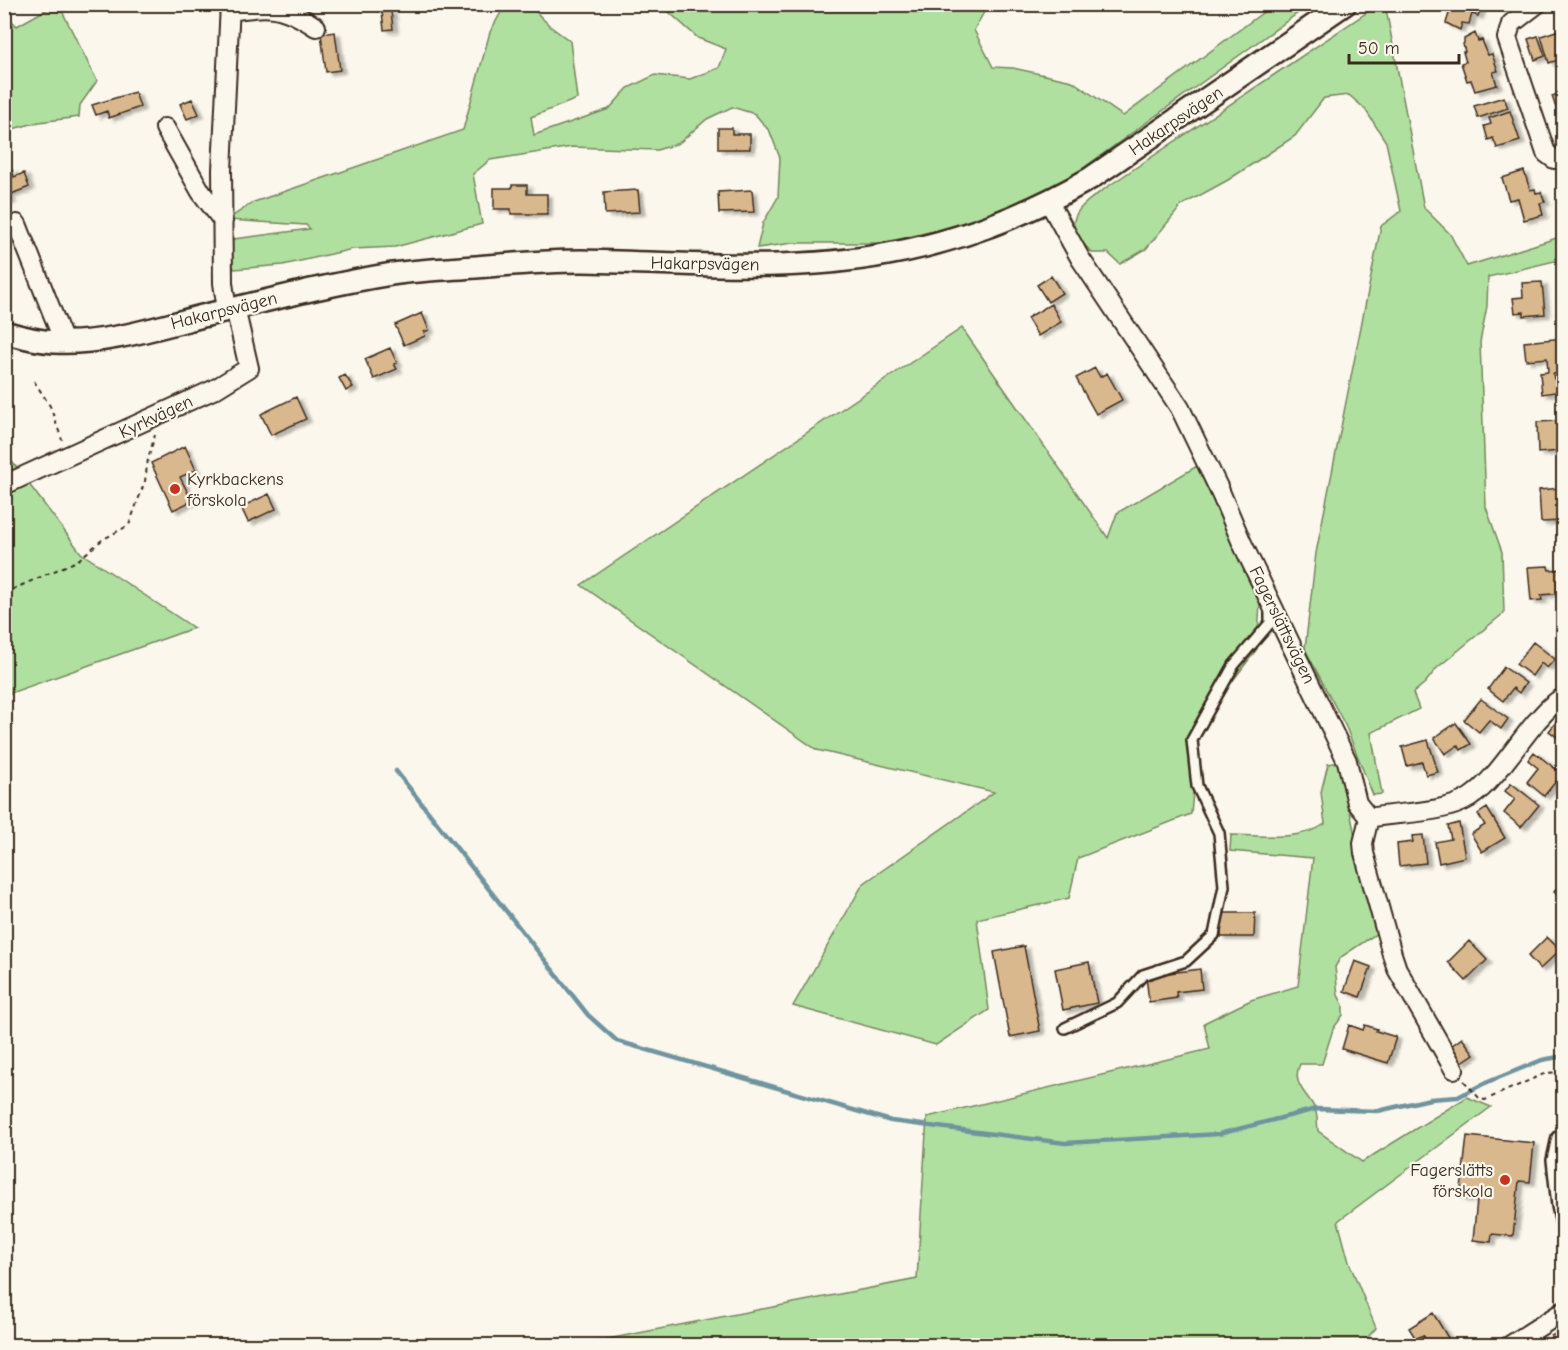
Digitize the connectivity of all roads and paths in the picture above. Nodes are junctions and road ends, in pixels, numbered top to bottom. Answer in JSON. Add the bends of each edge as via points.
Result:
{"nodes":[{"id":1,"x":1345,"y":4,"type":"edge"},
{"id":2,"x":1537,"y":4,"type":"edge"},
{"id":3,"x":230,"y":8,"type":"edge"},
{"id":4,"x":316,"y":27,"type":"dead end"},
{"id":5,"x":165,"y":128,"type":"dead end"},
{"id":6,"x":1563,"y":159,"type":"edge"},
{"id":7,"x":1050,"y":202,"type":"junction"},
{"id":8,"x":223,"y":221,"type":"junction"},
{"id":9,"x":17,"y":224,"type":"dead end"},
{"id":10,"x":231,"y":309,"type":"junction"},
{"id":11,"x":4,"y":332,"type":"edge"},
{"id":12,"x":64,"y":342,"type":"junction"},
{"id":13,"x":34,"y":381,"type":"dead end"},
{"id":14,"x":163,"y":413,"type":"junction"},
{"id":15,"x":63,"y":445,"type":"dead end"},
{"id":16,"x":4,"y":484,"type":"edge"},
{"id":17,"x":4,"y":593,"type":"edge"},
{"id":18,"x":1270,"y":602,"type":"junction"},
{"id":19,"x":1563,"y":697,"type":"edge"},
{"id":20,"x":1369,"y":818,"type":"junction"},
{"id":21,"x":1065,"y":1028,"type":"dead end"},
{"id":22,"x":1563,"y":1072,"type":"edge"},
{"id":23,"x":1459,"y":1075,"type":"joint"},
{"id":24,"x":1563,"y":1135,"type":"edge"},
{"id":25,"x":1563,"y":1238,"type":"edge"},
{"id":26,"x":1563,"y":1311,"type":"edge"},
{"id":27,"x":1509,"y":1346,"type":"edge"}],
"edges":[{"from":1,"to":7,"type":"street","name":"Hakarpsvägen","via":[[1144,144]]},
{"from":2,"to":6,"type":"street","via":[[1511,24],[1507,38],[1546,153]]},
{"from":3,"to":4,"type":"street","via":[[281,9],[294,12]]},
{"from":3,"to":8,"type":"street"},
{"from":5,"to":8,"type":"street","via":[[201,192]]},
{"from":7,"to":10,"type":"street","name":"Hakarpsvägen","via":[[1002,222],[887,255],[772,266],[540,262],[431,270],[355,280]]},
{"from":7,"to":18,"type":"street","name":"Fagerslättsvägen","via":[[1080,258],[1180,408]]},
{"from":8,"to":10,"type":"street","via":[[223,283]]},
{"from":9,"to":12,"type":"street"},
{"from":10,"to":12,"type":"street","name":"Hakarpsvägen","via":[[112,337]]},
{"from":10,"to":14,"type":"street","name":"Kyrkvägen","via":[[249,368]]},
{"from":11,"to":12,"type":"street","name":"Hakarpsvägen"},
{"from":13,"to":15,"type":"path","via":[[50,406]]},
{"from":14,"to":16,"type":"street","name":"Kyrkvägen"},
{"from":14,"to":17,"type":"path","via":[[129,525],[102,540],[77,561]]},
{"from":18,"to":20,"type":"street","name":"Fagerslättsvägen","via":[[1347,761],[1357,803]]},
{"from":18,"to":21,"type":"lane","via":[[1270,622],[1234,665],[1192,740],[1197,786],[1219,833],[1224,886],[1214,935],[1186,961],[1143,975],[1117,1003]]},
{"from":19,"to":20,"type":"street","via":[[1548,708],[1470,797],[1434,810]]},
{"from":20,"to":23,"type":"street","via":[[1364,853],[1384,933],[1397,969]]},
{"from":22,"to":23,"type":"path","via":[[1546,1072],[1485,1100]]},
{"from":24,"to":25,"type":"lane","via":[[1557,1137],[1552,1160]]},
{"from":26,"to":27,"type":"street"}]}
